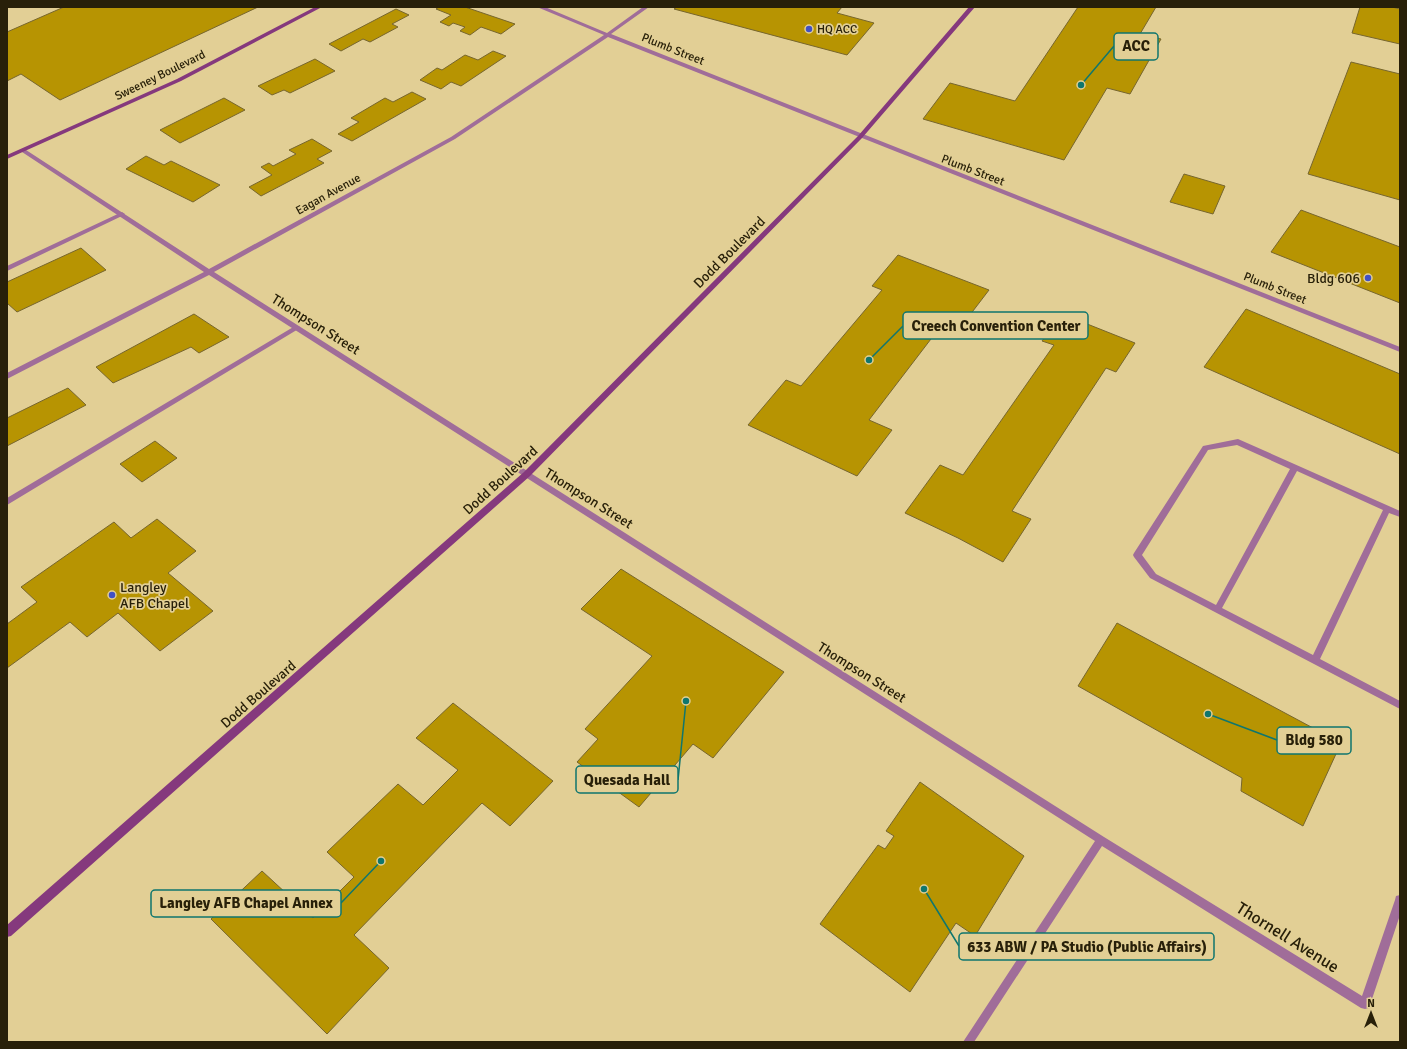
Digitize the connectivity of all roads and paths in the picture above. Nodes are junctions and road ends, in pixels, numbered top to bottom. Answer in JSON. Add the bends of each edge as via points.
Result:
{"nodes":[{"id":1,"x":319,"y":7,"type":"edge"},
{"id":2,"x":540,"y":7,"type":"edge"},
{"id":3,"x":646,"y":7,"type":"edge"},
{"id":4,"x":972,"y":7,"type":"edge"},
{"id":5,"x":607,"y":35,"type":"junction"},
{"id":6,"x":860,"y":137,"type":"junction"},
{"id":7,"x":24,"y":150,"type":"junction"},
{"id":8,"x":7,"y":157,"type":"edge"},
{"id":9,"x":122,"y":214,"type":"junction"},
{"id":10,"x":7,"y":269,"type":"edge"},
{"id":11,"x":209,"y":272,"type":"junction"},
{"id":12,"x":297,"y":328,"type":"junction"},
{"id":13,"x":1400,"y":350,"type":"edge"},
{"id":14,"x":7,"y":376,"type":"edge"},
{"id":15,"x":1295,"y":467,"type":"junction"},
{"id":16,"x":527,"y":474,"type":"junction"},
{"id":17,"x":7,"y":502,"type":"edge"},
{"id":18,"x":1388,"y":509,"type":"junction"},
{"id":19,"x":1400,"y":514,"type":"edge"},
{"id":20,"x":1217,"y":610,"type":"junction"},
{"id":21,"x":1315,"y":661,"type":"junction"},
{"id":22,"x":1400,"y":705,"type":"edge"},
{"id":23,"x":1101,"y":840,"type":"junction"},
{"id":24,"x":1400,"y":900,"type":"edge"},
{"id":25,"x":7,"y":932,"type":"edge"},
{"id":26,"x":968,"y":1042,"type":"edge"}],
"edges":[{"from":1,"to":7,"type":"street","name":"Sweeney Boulevard","via":[[179,80]]},
{"from":2,"to":5,"type":"street","name":"Plumb Street"},
{"from":3,"to":5,"type":"street","name":"Eagan Avenue"},
{"from":4,"to":6,"type":"street","name":"Dodd Boulevard"},
{"from":5,"to":6,"type":"street","name":"Plumb Street"},
{"from":5,"to":11,"type":"street","name":"Eagan Avenue","via":[[453,138]]},
{"from":6,"to":13,"type":"street","name":"Plumb Street"},
{"from":6,"to":16,"type":"street","name":"Dodd Boulevard"},
{"from":7,"to":8,"type":"street","name":"Sweeney Boulevard"},
{"from":7,"to":9,"type":"street","name":"Thompson Street"},
{"from":9,"to":10,"type":"street"},
{"from":9,"to":11,"type":"street","name":"Thompson Street"},
{"from":11,"to":12,"type":"street","name":"Thompson Street"},
{"from":11,"to":14,"type":"street","name":"Eagan Avenue"},
{"from":12,"to":16,"type":"street","name":"Thompson Street"},
{"from":12,"to":17,"type":"street"},
{"from":15,"to":18,"type":"street"},
{"from":15,"to":20,"type":"street"},
{"from":15,"to":20,"type":"street","via":[[1238,442],[1206,448],[1137,555],[1153,576]]},
{"from":16,"to":23,"type":"street","name":"Thompson Street"},
{"from":16,"to":25,"type":"street","name":"Dodd Boulevard"},
{"from":18,"to":19,"type":"street"},
{"from":18,"to":21,"type":"street"},
{"from":20,"to":21,"type":"street"},
{"from":21,"to":22,"type":"street"},
{"from":23,"to":24,"type":"street","name":"Thornell Avenue","via":[[1365,1004]]},
{"from":23,"to":26,"type":"street"}]}
